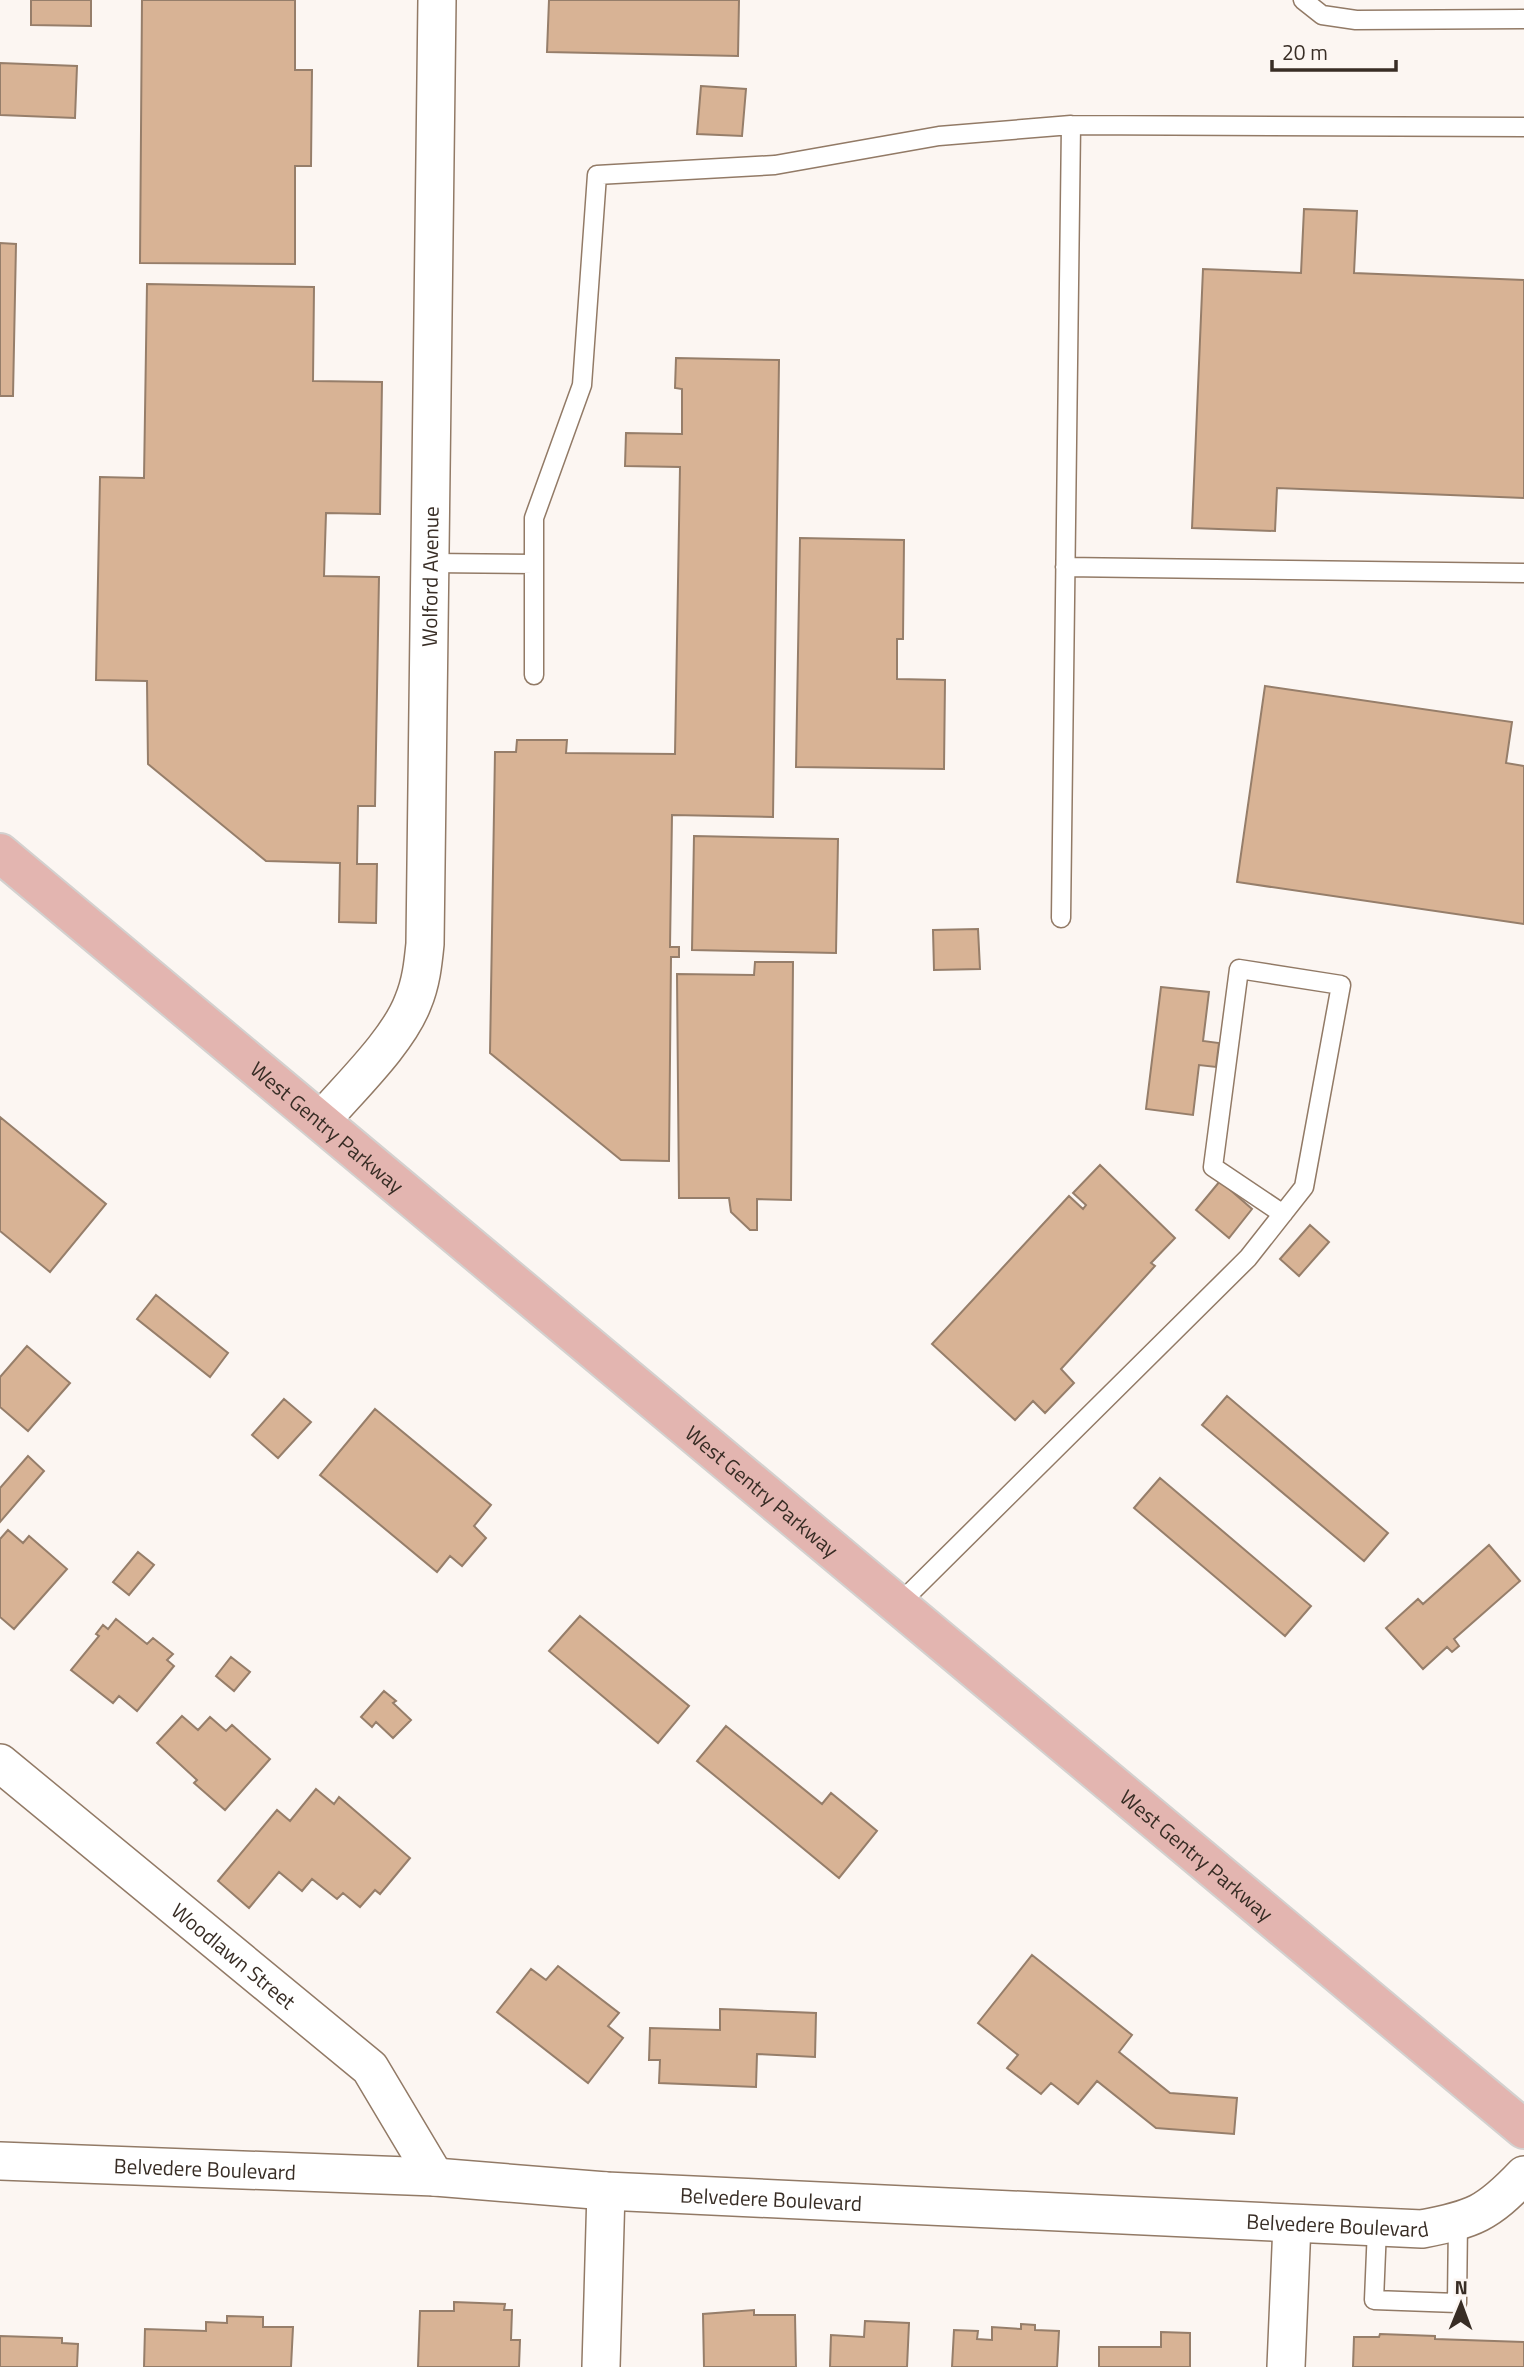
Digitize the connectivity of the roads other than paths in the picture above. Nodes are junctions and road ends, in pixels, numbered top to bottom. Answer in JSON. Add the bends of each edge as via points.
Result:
{"nodes":[{"id":1,"x":437,"y":0,"type":"edge"},
{"id":2,"x":1303,"y":0,"type":"edge"},
{"id":3,"x":1524,"y":19,"type":"edge"},
{"id":4,"x":1071,"y":125,"type":"junction"},
{"id":5,"x":1524,"y":127,"type":"edge"},
{"id":6,"x":430,"y":562,"type":"junction"},
{"id":7,"x":534,"y":564,"type":"junction"},
{"id":8,"x":1065,"y":567,"type":"junction"},
{"id":9,"x":1524,"y":573,"type":"edge"},
{"id":10,"x":534,"y":675,"type":"dead end"},
{"id":11,"x":0,"y":853,"type":"edge"},
{"id":12,"x":1061,"y":918,"type":"dead end"},
{"id":13,"x":321,"y":1121,"type":"junction"},
{"id":14,"x":1283,"y":1214,"type":"junction"},
{"id":15,"x":898,"y":1605,"type":"junction"},
{"id":16,"x":0,"y":1763,"type":"edge"},
{"id":17,"x":1524,"y":2129,"type":"edge"},
{"id":18,"x":0,"y":2161,"type":"edge"},
{"id":19,"x":1524,"y":2175,"type":"edge"},
{"id":20,"x":435,"y":2177,"type":"junction"},
{"id":21,"x":606,"y":2191,"type":"junction"},
{"id":22,"x":1458,"y":2221,"type":"junction"},
{"id":23,"x":1292,"y":2224,"type":"junction"},
{"id":24,"x":1377,"y":2228,"type":"junction"},
{"id":25,"x":601,"y":2367,"type":"edge"},
{"id":26,"x":1286,"y":2367,"type":"edge"}],
"edges":[{"from":1,"to":6,"type":"street","name":"Wolford Avenue"},
{"from":2,"to":3,"type":"lane","via":[[1322,15],[1356,20]]},
{"from":4,"to":5,"type":"lane"},
{"from":4,"to":7,"type":"lane","via":[[939,136],[775,165],[597,175],[582,386],[534,518]]},
{"from":4,"to":8,"type":"lane"},
{"from":6,"to":7,"type":"lane"},
{"from":6,"to":13,"type":"street","name":"Wolford Avenue","via":[[422,972],[398,1031]]},
{"from":7,"to":10,"type":"lane"},
{"from":8,"to":9,"type":"lane"},
{"from":8,"to":12,"type":"lane"},
{"from":11,"to":13,"type":"main road","name":"West Gentry Parkway"},
{"from":13,"to":15,"type":"main road","name":"West Gentry Parkway"},
{"from":14,"to":14,"type":"lane","via":[[1304,1187],[1341,985],[1239,969],[1213,1167]]},
{"from":14,"to":15,"type":"lane","via":[[1238,1268]]},
{"from":15,"to":17,"type":"main road","name":"West Gentry Parkway"},
{"from":16,"to":20,"type":"street","name":"Woodlawn Street","via":[[370,2068]]},
{"from":18,"to":20,"type":"street","name":"Belvedere Boulevard"},
{"from":19,"to":22,"type":"street","name":"Belvedere Boulevard","via":[[1501,2199],[1475,2217]]},
{"from":20,"to":21,"type":"street","name":"Belvedere Boulevard"},
{"from":21,"to":23,"type":"street","name":"Belvedere Boulevard"},
{"from":21,"to":25,"type":"street"},
{"from":22,"to":24,"type":"street","name":"Belvedere Boulevard","via":[[1422,2229]]},
{"from":22,"to":24,"type":"lane","via":[[1457,2303],[1374,2300]]},
{"from":23,"to":24,"type":"street","name":"Belvedere Boulevard"},
{"from":23,"to":26,"type":"street"}]}
